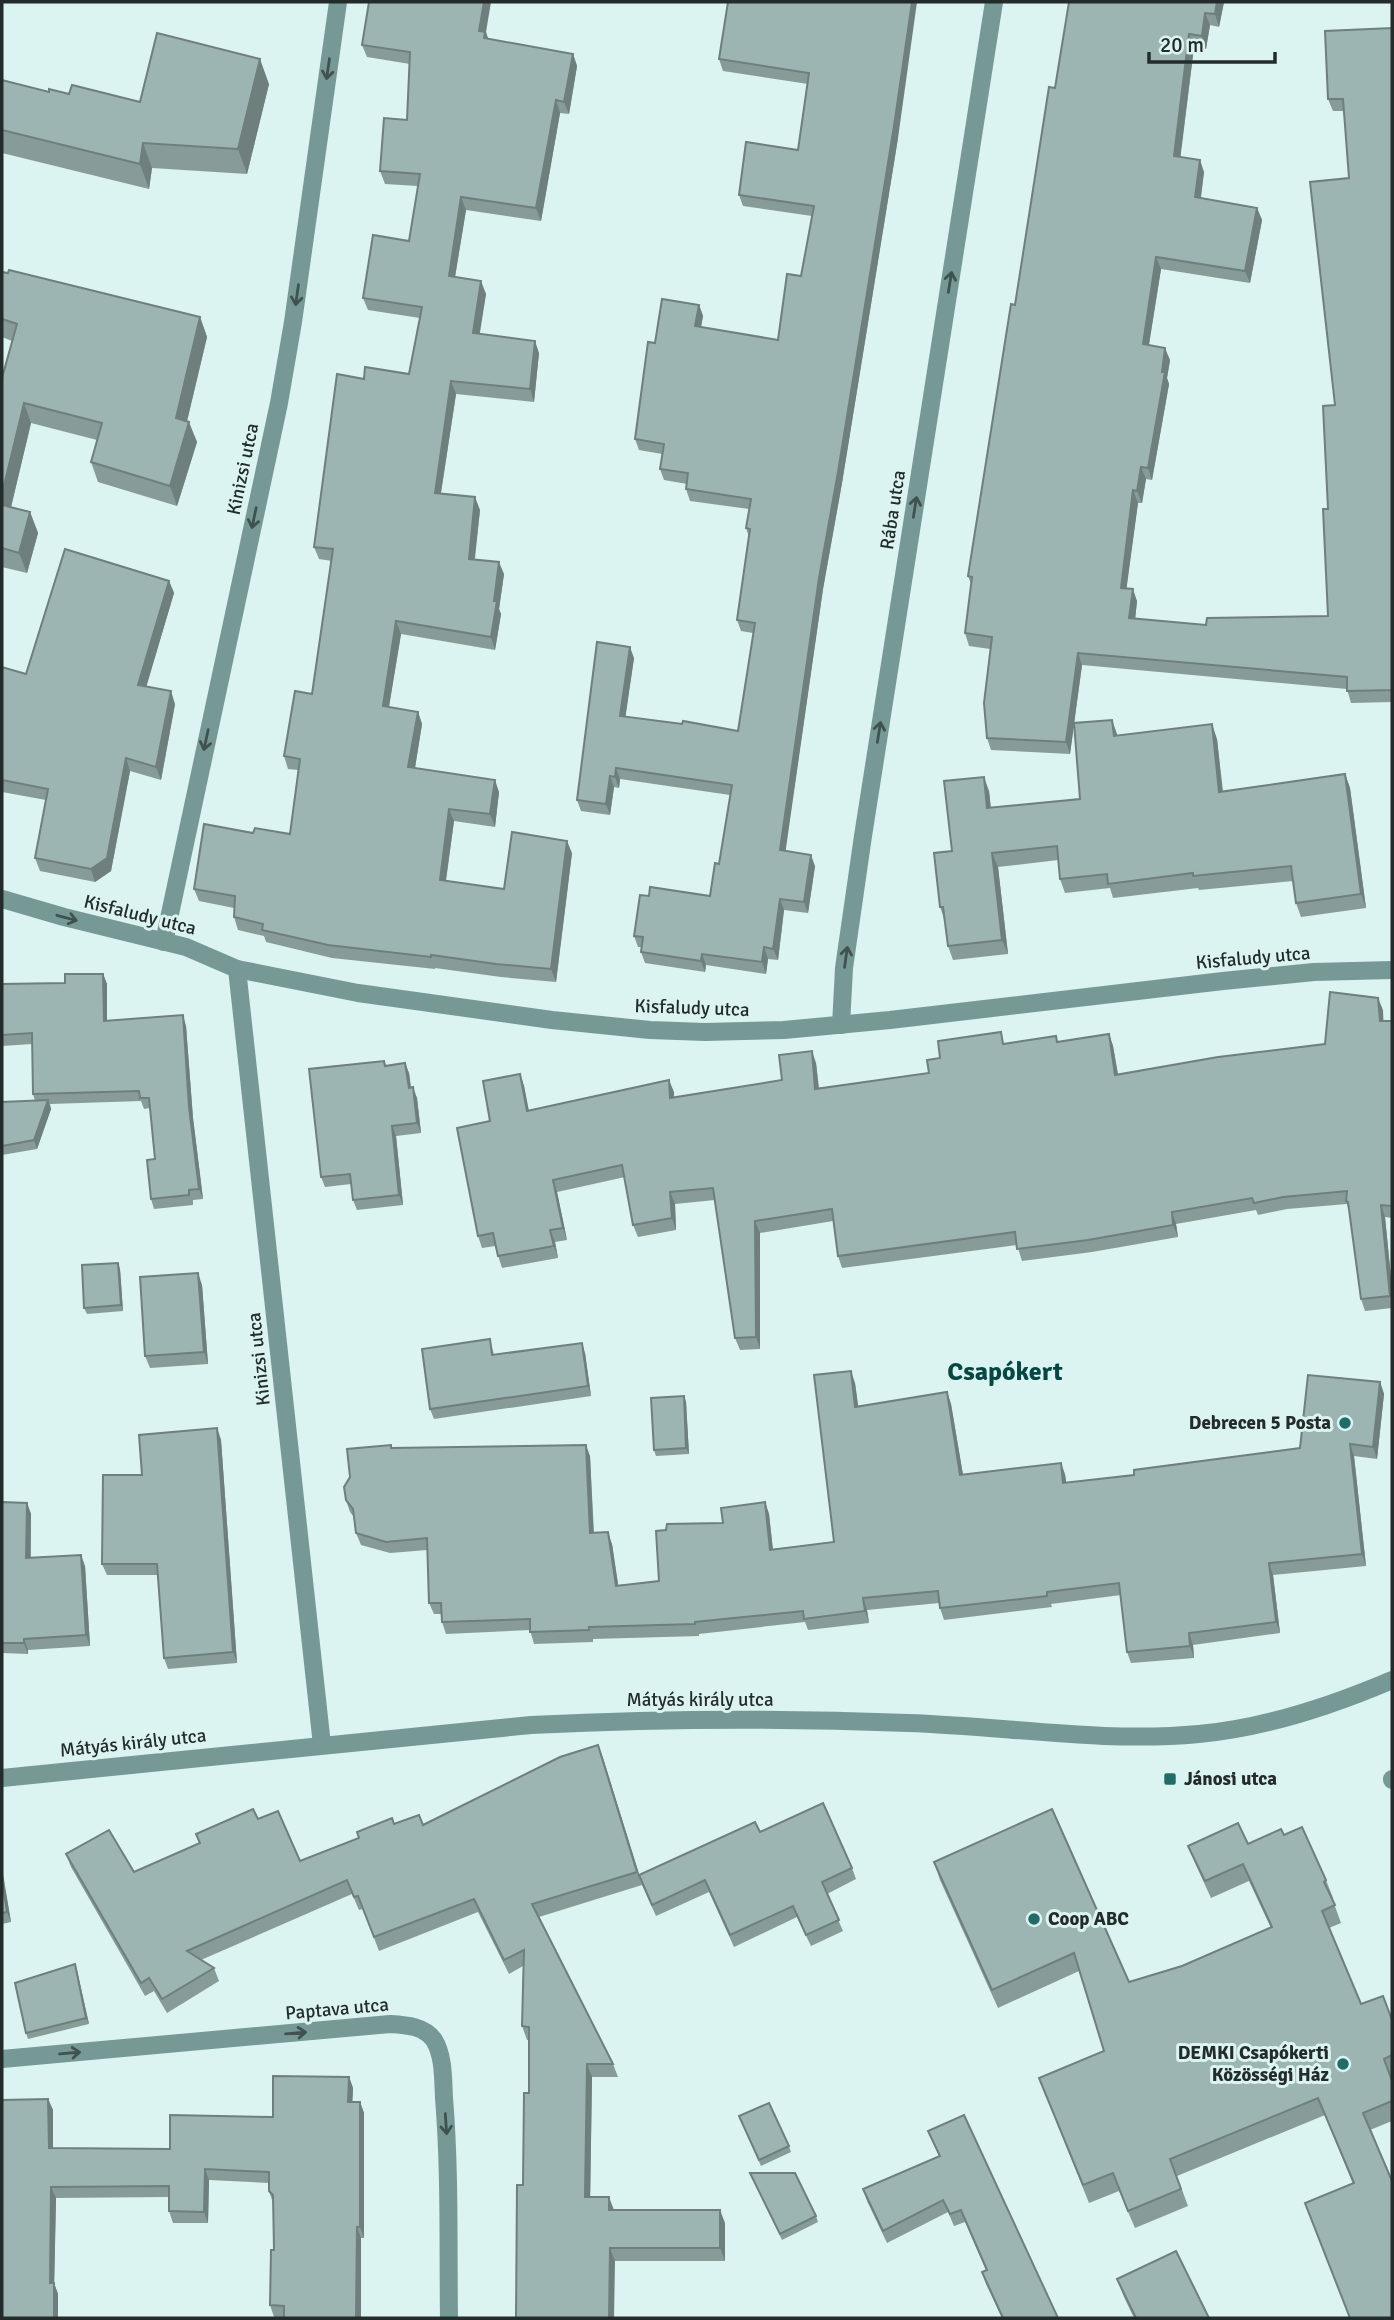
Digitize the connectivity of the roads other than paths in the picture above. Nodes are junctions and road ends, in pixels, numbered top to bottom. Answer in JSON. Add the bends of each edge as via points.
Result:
{"nodes":[{"id":1,"x":338,"y":2,"type":"edge"},
{"id":2,"x":994,"y":2,"type":"edge"},
{"id":3,"x":2,"y":899,"type":"edge"},
{"id":4,"x":164,"y":942,"type":"junction"},
{"id":5,"x":237,"y":969,"type":"junction"},
{"id":6,"x":1392,"y":970,"type":"edge"},
{"id":7,"x":841,"y":1025,"type":"junction"},
{"id":8,"x":1392,"y":1680,"type":"edge"},
{"id":9,"x":322,"y":1745,"type":"junction"},
{"id":10,"x":2,"y":1778,"type":"edge"},
{"id":11,"x":2,"y":2059,"type":"edge"},
{"id":12,"x":449,"y":2318,"type":"edge"}],
"edges":[{"from":1,"to":4,"type":"street","name":"Kinizsi utca","one_way":true,"via":[[279,403]]},
{"from":7,"to":2,"type":"street","name":"Rába utca","one_way":true,"via":[[844,968],[863,836]]},
{"from":3,"to":4,"type":"street","name":"Kisfaludy utca","one_way":true},
{"from":4,"to":5,"type":"street","name":"Kisfaludy utca"},
{"from":5,"to":7,"type":"street","name":"Kisfaludy utca","via":[[358,993],[650,1030],[771,1031]]},
{"from":5,"to":9,"type":"street","name":"Kinizsi utca"},
{"from":6,"to":7,"type":"street","name":"Kisfaludy utca","via":[[1223,981]]},
{"from":8,"to":9,"type":"street","name":"Mátyás király utca","via":[[1301,1713],[1251,1727],[1200,1734],[1118,1735],[866,1721],[682,1720],[531,1725]]},
{"from":9,"to":10,"type":"street","name":"Mátyás király utca"},
{"from":11,"to":12,"type":"street","name":"Paptava utca","one_way":true,"via":[[390,2024],[426,2032],[439,2052],[447,2141]]}]}
